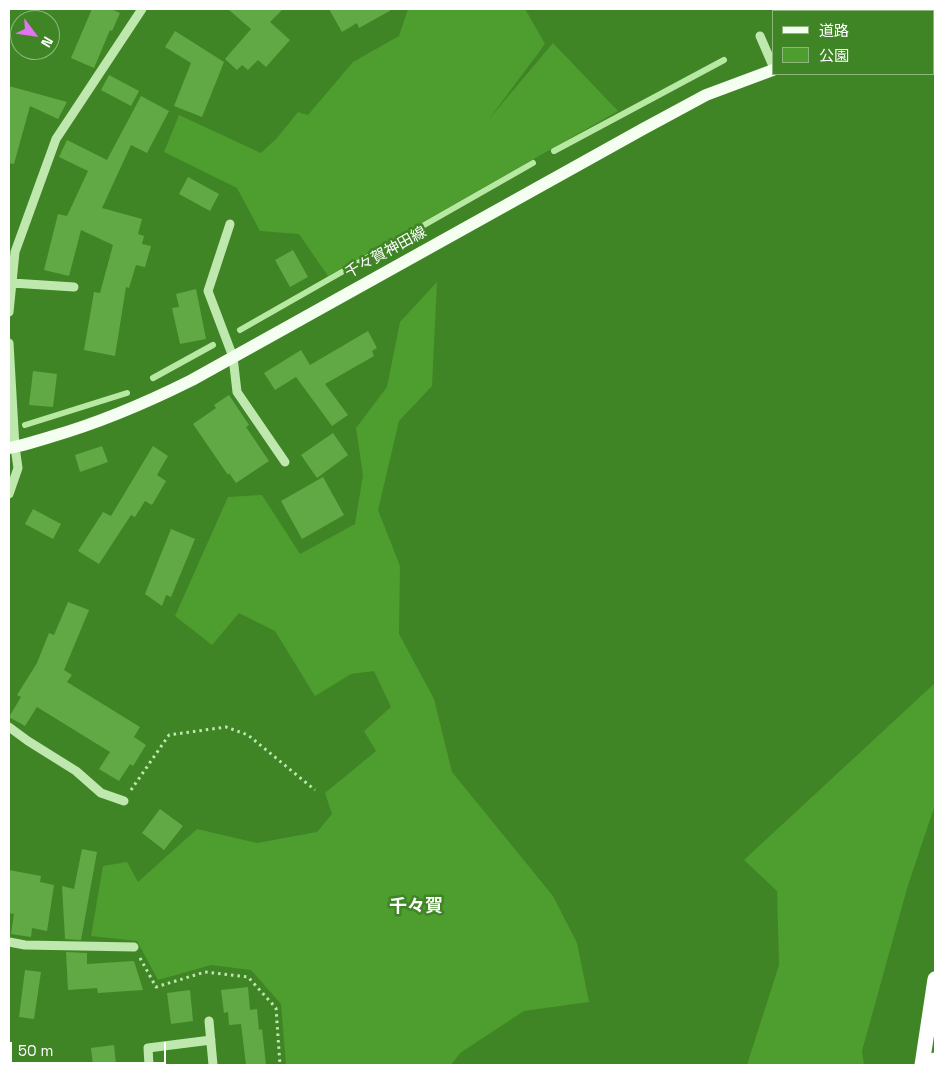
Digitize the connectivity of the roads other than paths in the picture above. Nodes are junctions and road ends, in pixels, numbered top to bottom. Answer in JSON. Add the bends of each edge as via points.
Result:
{"nodes":[{"id":1,"x":142,"y":9,"type":"edge"},
{"id":2,"x":760,"y":36,"type":"dead end"},
{"id":3,"x":772,"y":64,"type":"edge"},
{"id":4,"x":772,"y":70,"type":"edge"},
{"id":5,"x":230,"y":224,"type":"dead end"},
{"id":6,"x":12,"y":283,"type":"junction"},
{"id":7,"x":74,"y":287,"type":"dead end"},
{"id":8,"x":9,"y":312,"type":"edge"},
{"id":9,"x":9,"y":342,"type":"edge"},
{"id":10,"x":233,"y":357,"type":"junction"},
{"id":11,"x":12,"y":447,"type":"edge"},
{"id":12,"x":285,"y":462,"type":"dead end"},
{"id":13,"x":9,"y":494,"type":"edge"},
{"id":14,"x":9,"y":727,"type":"edge"},
{"id":15,"x":124,"y":801,"type":"road end"},
{"id":16,"x":9,"y":942,"type":"edge"},
{"id":17,"x":134,"y":947,"type":"road end"},
{"id":18,"x":935,"y":979,"type":"edge"},
{"id":19,"x":209,"y":1021,"type":"dead end"},
{"id":20,"x":211,"y":1040,"type":"junction"},
{"id":21,"x":935,"y":1060,"type":"edge"},
{"id":22,"x":149,"y":1065,"type":"edge"},
{"id":23,"x":212,"y":1065,"type":"edge"},
{"id":24,"x":922,"y":1065,"type":"edge"},
{"id":25,"x":934,"y":1065,"type":"edge"}],
"edges":[{"from":1,"to":6,"type":"street","via":[[56,139],[15,252]]},
{"from":2,"to":3,"type":"street"},
{"from":4,"to":10,"type":"main road","name":"千々賀神田線","via":[[706,96],[651,124]]},
{"from":5,"to":10,"type":"street","via":[[208,291]]},
{"from":6,"to":7,"type":"street"},
{"from":6,"to":8,"type":"street"},
{"from":9,"to":11,"type":"street"},
{"from":10,"to":11,"type":"main road","name":"千々賀神田線","via":[[132,408],[70,431]]},
{"from":10,"to":12,"type":"street","via":[[237,392]]},
{"from":11,"to":13,"type":"street","via":[[18,468]]},
{"from":14,"to":15,"type":"street","via":[[76,770],[100,793]]},
{"from":16,"to":17,"type":"street"},
{"from":18,"to":24,"type":"highway"},
{"from":19,"to":20,"type":"street"},
{"from":20,"to":22,"type":"street","via":[[148,1048]]},
{"from":20,"to":23,"type":"street"},
{"from":21,"to":25,"type":"highway"}]}
